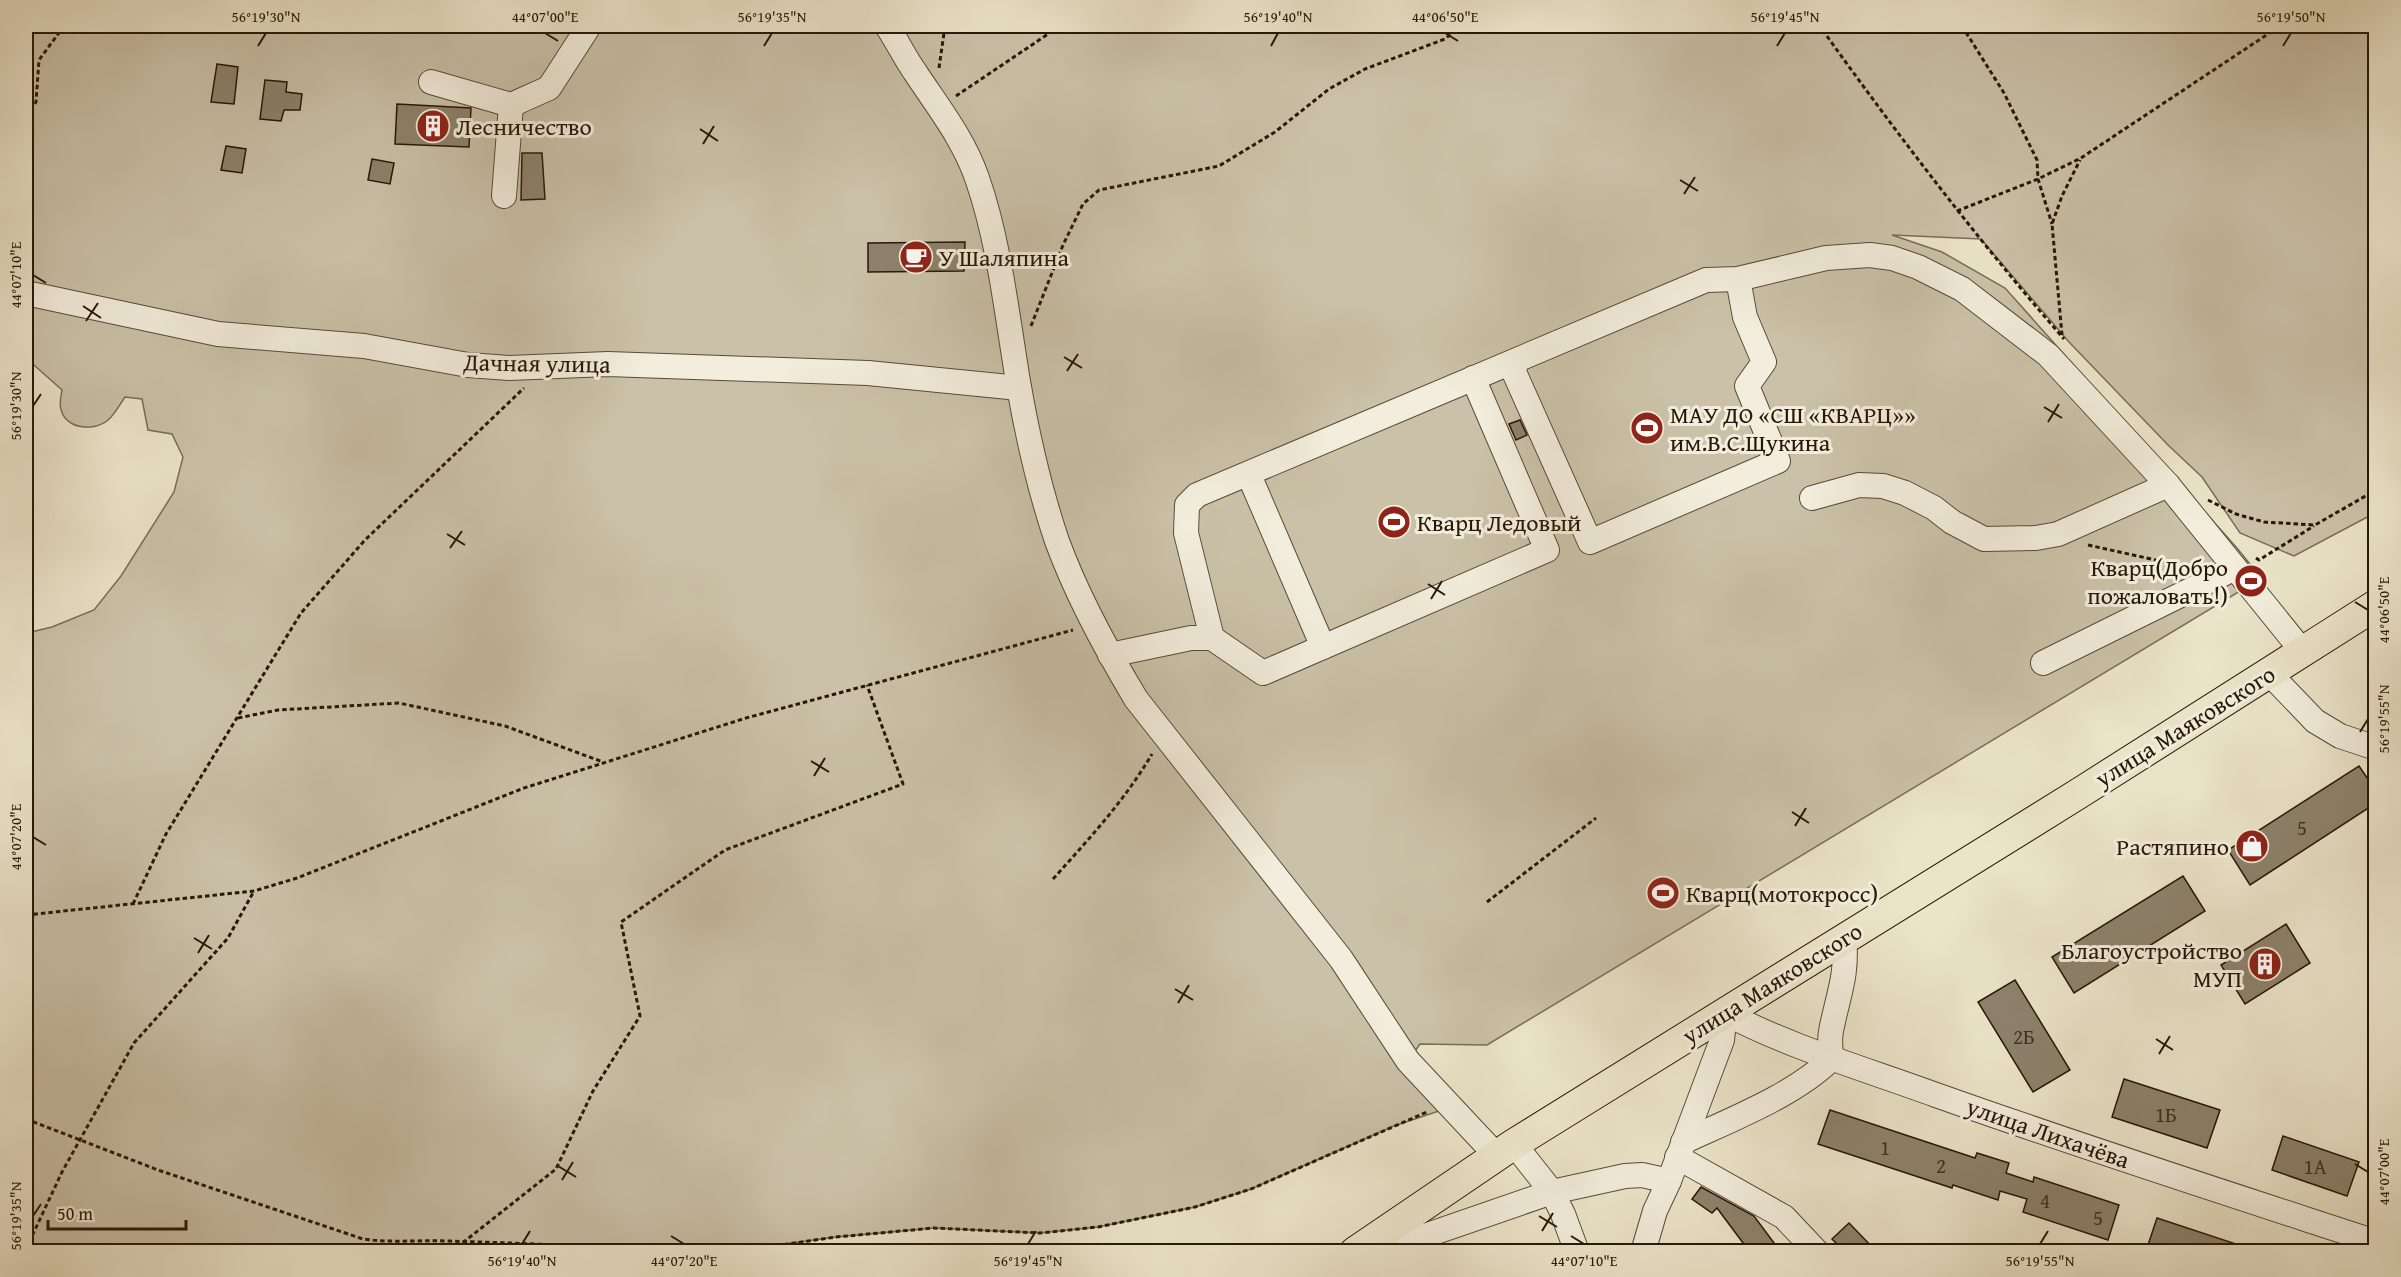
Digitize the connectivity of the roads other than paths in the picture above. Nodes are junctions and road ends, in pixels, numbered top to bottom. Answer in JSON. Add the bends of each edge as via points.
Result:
{"nodes":[{"id":1,"x":589,"y":26,"type":"edge"},
{"id":2,"x":887,"y":26,"type":"edge"},
{"id":3,"x":431,"y":82,"type":"dead end"},
{"id":4,"x":511,"y":105,"type":"junction"},
{"id":5,"x":504,"y":196,"type":"dead end"},
{"id":6,"x":1738,"y":279,"type":"junction"},
{"id":7,"x":26,"y":293,"type":"edge"},
{"id":8,"x":1516,"y":362,"type":"junction"},
{"id":9,"x":1473,"y":378,"type":"junction"},
{"id":10,"x":1019,"y":388,"type":"junction"},
{"id":11,"x":1249,"y":475,"type":"junction"},
{"id":12,"x":2168,"y":485,"type":"junction"},
{"id":13,"x":1812,"y":498,"type":"dead end"},
{"id":14,"x":2229,"y":571,"type":"junction"},
{"id":15,"x":2376,"y":605,"type":"edge"},
{"id":16,"x":1212,"y":638,"type":"junction"},
{"id":17,"x":1323,"y":647,"type":"junction"},
{"id":18,"x":2303,"y":652,"type":"junction"},
{"id":19,"x":1110,"y":655,"type":"junction"},
{"id":20,"x":2043,"y":663,"type":"dead end"},
{"id":21,"x":2269,"y":673,"type":"junction"},
{"id":22,"x":2376,"y":748,"type":"edge"},
{"id":23,"x":1844,"y":938,"type":"junction"},
{"id":24,"x":1725,"y":1013,"type":"junction"},
{"id":25,"x":1832,"y":1059,"type":"junction"},
{"id":26,"x":1680,"y":1149,"type":"junction"},
{"id":27,"x":1505,"y":1150,"type":"junction"},
{"id":28,"x":1669,"y":1181,"type":"junction"},
{"id":29,"x":1552,"y":1192,"type":"junction"},
{"id":30,"x":2376,"y":1242,"type":"edge"},
{"id":31,"x":1355,"y":1251,"type":"edge"},
{"id":32,"x":1378,"y":1251,"type":"edge"},
{"id":33,"x":1577,"y":1251,"type":"edge"},
{"id":34,"x":1643,"y":1251,"type":"edge"},
{"id":35,"x":1817,"y":1251,"type":"edge"}],
"edges":[{"from":1,"to":4,"type":"street","via":[[549,88]]},
{"from":2,"to":10,"type":"street","via":[[964,145],[977,179],[1006,303]]},
{"from":3,"to":4,"type":"street"},
{"from":4,"to":5,"type":"street"},
{"from":6,"to":8,"type":"street","via":[[1706,280]]},
{"from":6,"to":8,"type":"street","via":[[1745,317],[1764,362],[1747,386],[1778,461],[1590,542],[1514,372]]},
{"from":6,"to":12,"type":"street","via":[[1826,258],[1870,255],[1893,258],[1929,272],[1962,289],[2048,355]]},
{"from":7,"to":10,"type":"street","name":"Дачная улица","via":[[218,334],[364,346],[468,365],[509,368],[608,364],[867,373]]},
{"from":8,"to":9,"type":"street"},
{"from":9,"to":11,"type":"street"},
{"from":9,"to":17,"type":"street","via":[[1547,550]]},
{"from":10,"to":19,"type":"street","via":[[1058,542]]},
{"from":11,"to":16,"type":"street","via":[[1197,495],[1187,505],[1186,533]]},
{"from":11,"to":17,"type":"street"},
{"from":12,"to":13,"type":"street","via":[[2058,534],[2036,538],[1983,539],[1905,493],[1883,486],[1859,485]]},
{"from":12,"to":14,"type":"street"},
{"from":14,"to":18,"type":"street"},
{"from":14,"to":20,"type":"street"},
{"from":15,"to":18,"type":"main road","name":"улица Маяковского"},
{"from":16,"to":17,"type":"street","via":[[1263,673]]},
{"from":16,"to":19,"type":"street","via":[[1191,638]]},
{"from":18,"to":21,"type":"main road","name":"улица Маяковского"},
{"from":19,"to":27,"type":"street","via":[[1136,699],[1341,959],[1408,1061],[1451,1107]]},
{"from":21,"to":22,"type":"street","via":[[2314,721],[2340,736]]},
{"from":21,"to":23,"type":"main road","name":"улица Маяковского"},
{"from":23,"to":24,"type":"main road","name":"улица Маяковского"},
{"from":23,"to":25,"type":"street","via":[[1843,985],[1830,1033]]},
{"from":24,"to":25,"type":"street","name":"улица Лихачёва"},
{"from":24,"to":26,"type":"street","via":[[1722,1040]]},
{"from":24,"to":27,"type":"main road","name":"улица Маяковского"},
{"from":25,"to":26,"type":"street","via":[[1817,1074]]},
{"from":25,"to":30,"type":"street","name":"улица Лихачёва"},
{"from":26,"to":28,"type":"street"},
{"from":26,"to":35,"type":"street","via":[[1784,1217]]},
{"from":27,"to":29,"type":"street"},
{"from":27,"to":31,"type":"main road","name":"улица Маяковского"},
{"from":28,"to":29,"type":"street","via":[[1625,1176]]},
{"from":28,"to":34,"type":"street"},
{"from":29,"to":32,"type":"street"},
{"from":29,"to":33,"type":"street"}]}
